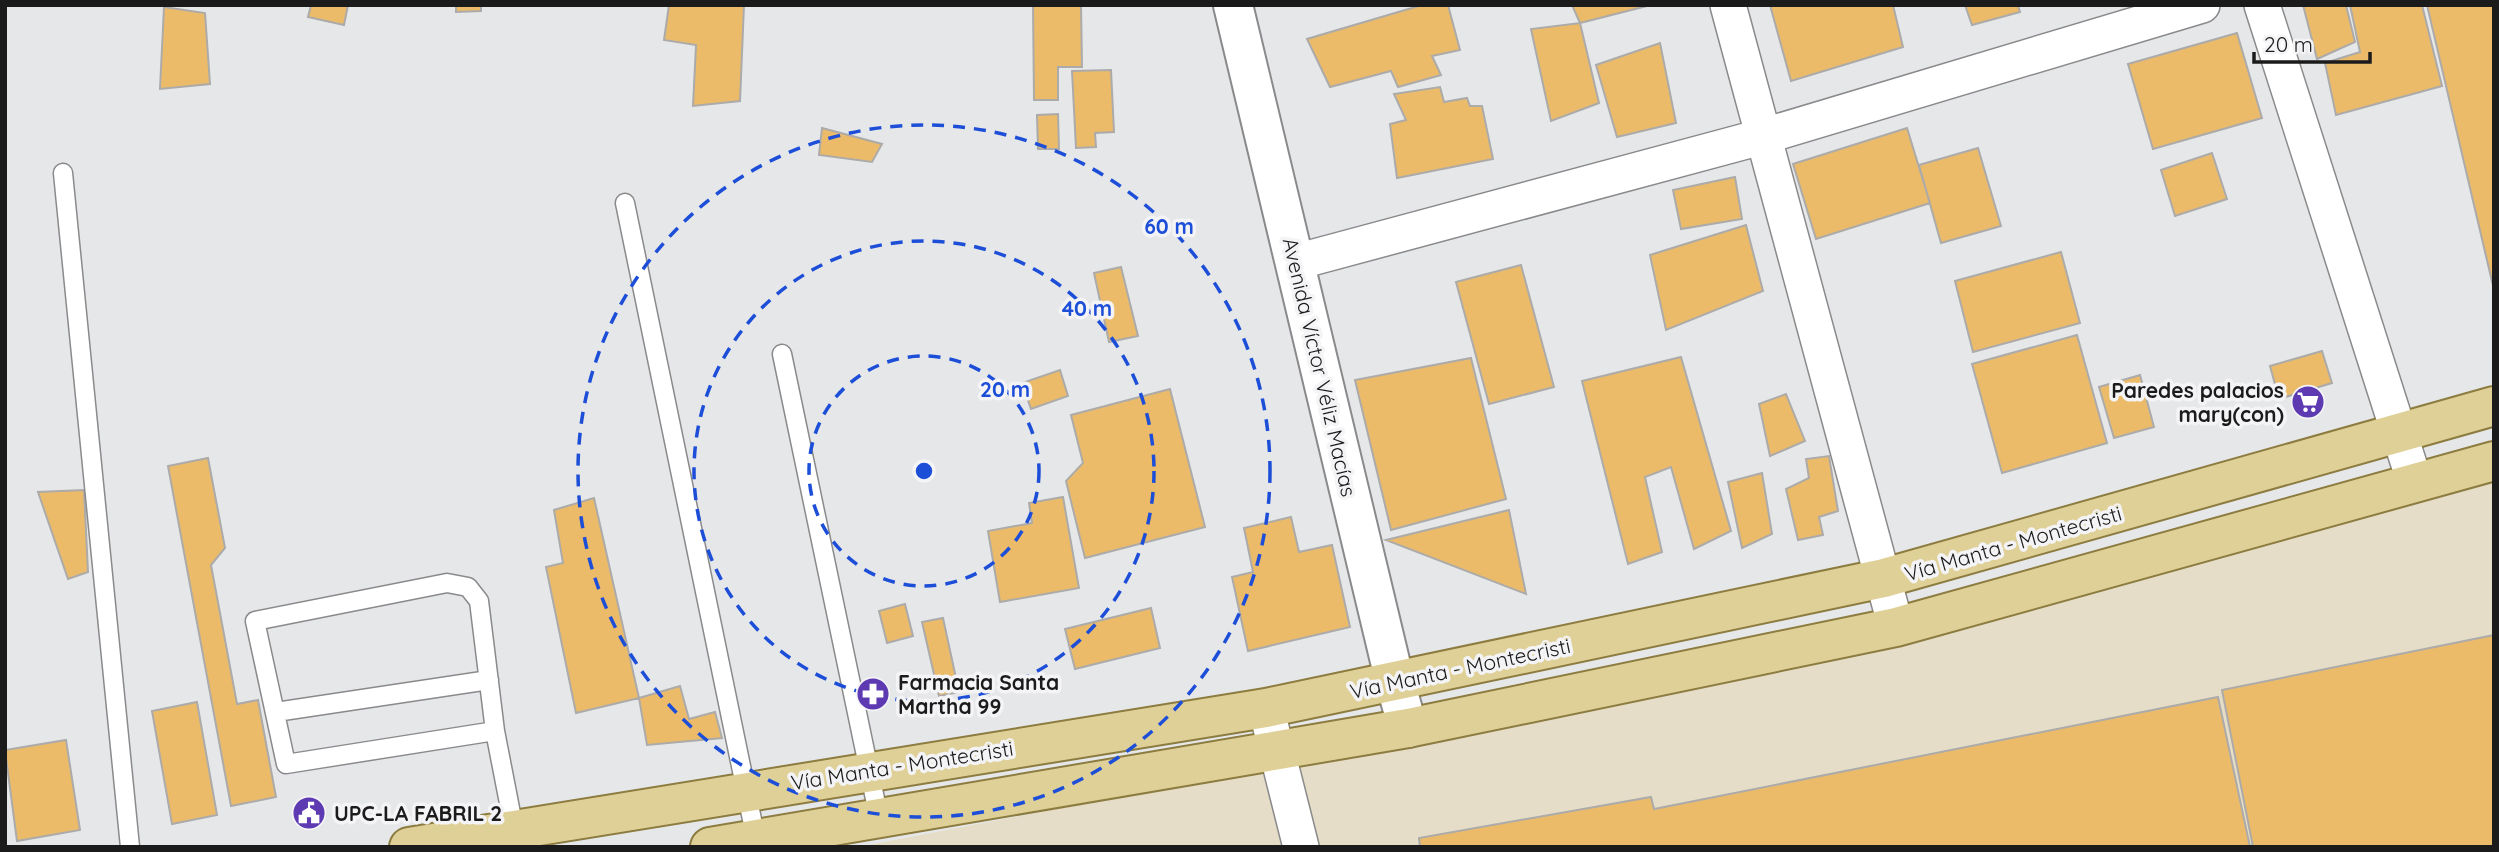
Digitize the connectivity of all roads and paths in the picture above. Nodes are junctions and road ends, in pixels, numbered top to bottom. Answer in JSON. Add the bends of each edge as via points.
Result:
{"nodes":[{"id":1,"x":1233,"y":5,"type":"edge"},
{"id":2,"x":1728,"y":5,"type":"edge"},
{"id":3,"x":2202,"y":5,"type":"edge"},
{"id":4,"x":2262,"y":5,"type":"edge"},
{"id":5,"x":1761,"y":137,"type":"junction"},
{"id":6,"x":63,"y":173,"type":"dead end"},
{"id":7,"x":625,"y":203,"type":"dead end"},
{"id":8,"x":1296,"y":262,"type":"junction"},
{"id":9,"x":782,"y":354,"type":"dead end"},
{"id":10,"x":2494,"y":406,"type":"edge"},
{"id":11,"x":2401,"y":435,"type":"junction"},
{"id":12,"x":2494,"y":461,"type":"edge"},
{"id":13,"x":2415,"y":483,"type":"junction"},
{"id":14,"x":1884,"y":579,"type":"junction"},
{"id":15,"x":1896,"y":627,"type":"junction"},
{"id":16,"x":489,"y":680,"type":"junction"},
{"id":17,"x":1395,"y":682,"type":"junction"},
{"id":18,"x":1266,"y":708,"type":"junction"},
{"id":19,"x":276,"y":712,"type":"junction"},
{"id":20,"x":1408,"y":728,"type":"junction"},
{"id":21,"x":495,"y":731,"type":"junction"},
{"id":22,"x":1278,"y":752,"type":"junction"},
{"id":23,"x":869,"y":770,"type":"junction"},
{"id":24,"x":747,"y":790,"type":"junction"},
{"id":25,"x":879,"y":818,"type":"junction"},
{"id":26,"x":516,"y":838,"type":"edge"},
{"id":27,"x":756,"y":839,"type":"junction"},
{"id":28,"x":130,"y":847,"type":"edge"},
{"id":29,"x":409,"y":847,"type":"edge"},
{"id":30,"x":710,"y":847,"type":"edge"},
{"id":31,"x":1301,"y":847,"type":"edge"}],
"edges":[{"from":1,"to":8,"type":"street","name":"Avenida Víctor Véliz Macías"},
{"from":2,"to":5,"type":"street"},
{"from":3,"to":5,"type":"street"},
{"from":4,"to":11,"type":"street"},
{"from":5,"to":8,"type":"street"},
{"from":5,"to":14,"type":"street"},
{"from":6,"to":28,"type":"lane"},
{"from":7,"to":24,"type":"lane"},
{"from":8,"to":17,"type":"street","name":"Avenida Víctor Véliz Macías"},
{"from":9,"to":23,"type":"lane"},
{"from":10,"to":11,"type":"main road","name":"Vía Manta - Montecristi"},
{"from":11,"to":13,"type":"street"},
{"from":11,"to":14,"type":"main road","name":"Vía Manta - Montecristi"},
{"from":12,"to":13,"type":"main road"},
{"from":13,"to":15,"type":"main road"},
{"from":14,"to":15,"type":"street"},
{"from":14,"to":17,"type":"main road","name":"Vía Manta - Montecristi"},
{"from":15,"to":20,"type":"main road"},
{"from":16,"to":19,"type":"lane"},
{"from":16,"to":19,"type":"lane","via":[[479,601],[468,587],[447,583],[255,621]]},
{"from":16,"to":21,"type":"lane"},
{"from":17,"to":18,"type":"main road","name":"Vía Manta - Montecristi"},
{"from":17,"to":20,"type":"street","name":"Avenida Víctor Véliz Macías"},
{"from":18,"to":22,"type":"street"},
{"from":18,"to":23,"type":"main road","name":"Vía Manta - Montecristi"},
{"from":19,"to":21,"type":"lane","via":[[286,764]]},
{"from":20,"to":22,"type":"main road"},
{"from":21,"to":26,"type":"lane"},
{"from":22,"to":25,"type":"main road"},
{"from":22,"to":31,"type":"street"},
{"from":23,"to":24,"type":"main road","name":"Vía Manta - Montecristi"},
{"from":23,"to":25,"type":"lane"},
{"from":24,"to":26,"type":"main road","name":"Vía Manta - Montecristi"},
{"from":24,"to":27,"type":"lane"},
{"from":25,"to":27,"type":"main road"},
{"from":26,"to":29,"type":"main road","name":"Vía Manta - Montecristi"},
{"from":27,"to":30,"type":"main road"}]}
